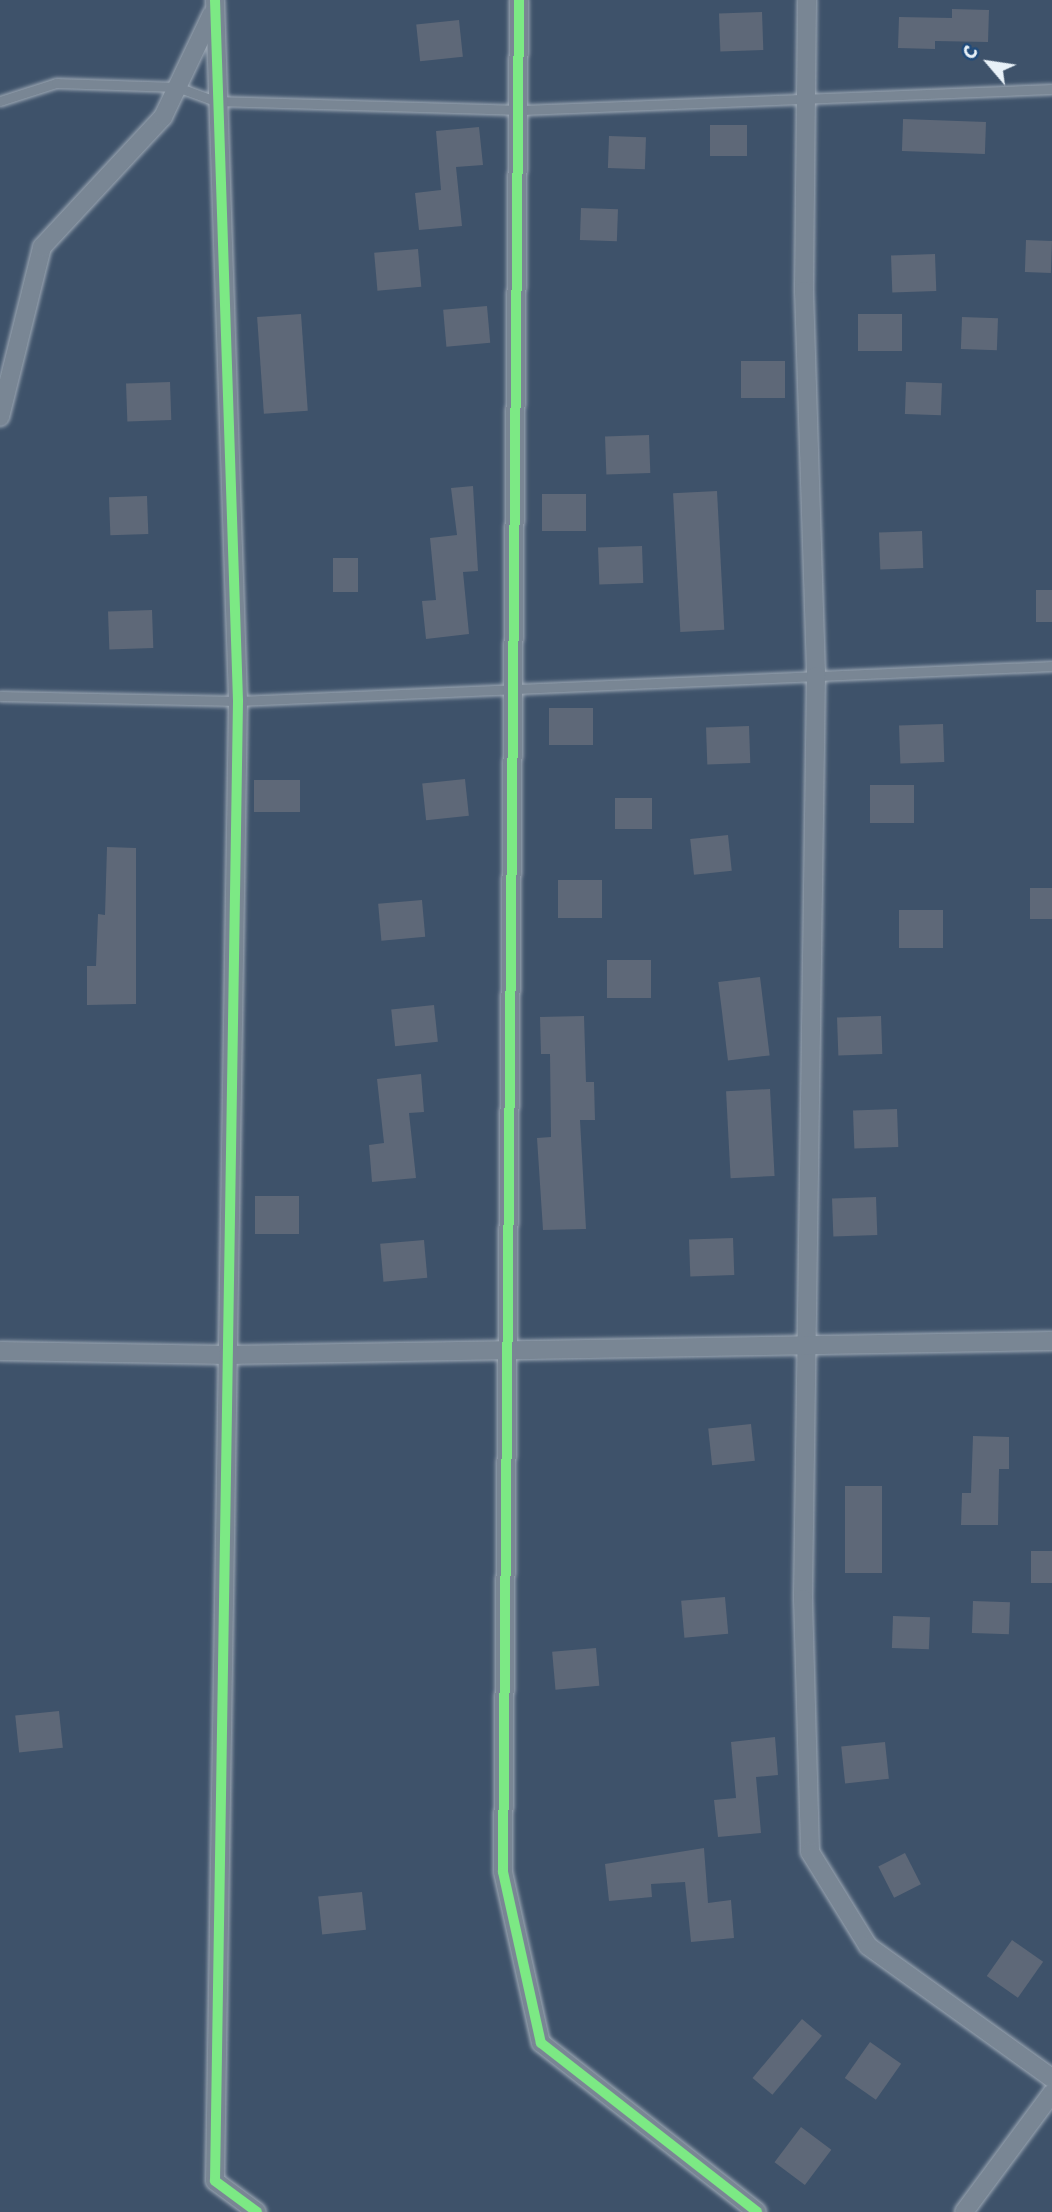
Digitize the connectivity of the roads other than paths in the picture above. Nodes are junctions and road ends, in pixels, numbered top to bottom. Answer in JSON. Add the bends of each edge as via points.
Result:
{"nodes":[{"id":1,"x":520,"y":0,"type":"edge"},
{"id":2,"x":807,"y":0,"type":"edge"},
{"id":3,"x":215,"y":4,"type":"edge"},
{"id":4,"x":177,"y":87,"type":"junction"},
{"id":5,"x":1052,"y":89,"type":"edge"},
{"id":6,"x":806,"y":98,"type":"junction"},
{"id":7,"x":0,"y":101,"type":"edge"},
{"id":8,"x":215,"y":102,"type":"junction"},
{"id":9,"x":522,"y":110,"type":"junction"},
{"id":10,"x":0,"y":417,"type":"edge"},
{"id":11,"x":1052,"y":666,"type":"edge"},
{"id":12,"x":816,"y":676,"type":"junction"},
{"id":13,"x":516,"y":689,"type":"junction"},
{"id":14,"x":0,"y":696,"type":"edge"},
{"id":15,"x":238,"y":701,"type":"junction"},
{"id":16,"x":1052,"y":1341,"type":"edge"},
{"id":17,"x":807,"y":1345,"type":"junction"},
{"id":18,"x":509,"y":1350,"type":"junction"},
{"id":19,"x":0,"y":1351,"type":"edge"},
{"id":20,"x":228,"y":1355,"type":"junction"},
{"id":21,"x":1052,"y":2078,"type":"edge"},
{"id":22,"x":1052,"y":2093,"type":"edge"},
{"id":23,"x":257,"y":2212,"type":"edge"},
{"id":24,"x":757,"y":2212,"type":"edge"},
{"id":25,"x":964,"y":2212,"type":"edge"}],
"edges":[{"from":1,"to":9,"type":"street"},
{"from":2,"to":6,"type":"street"},
{"from":3,"to":4,"type":"street"},
{"from":3,"to":8,"type":"street"},
{"from":4,"to":7,"type":"lane","via":[[56,83]]},
{"from":4,"to":8,"type":"lane"},
{"from":4,"to":10,"type":"street","via":[[163,117],[43,247]]},
{"from":5,"to":6,"type":"lane"},
{"from":6,"to":9,"type":"lane"},
{"from":6,"to":12,"type":"street","via":[[804,291]]},
{"from":8,"to":9,"type":"lane"},
{"from":8,"to":15,"type":"street"},
{"from":9,"to":13,"type":"street"},
{"from":11,"to":12,"type":"lane"},
{"from":12,"to":13,"type":"lane"},
{"from":12,"to":17,"type":"street"},
{"from":13,"to":15,"type":"lane"},
{"from":13,"to":18,"type":"street"},
{"from":14,"to":15,"type":"lane"},
{"from":15,"to":20,"type":"street"},
{"from":16,"to":17,"type":"street"},
{"from":17,"to":18,"type":"street"},
{"from":17,"to":21,"type":"street","via":[[803,1599],[810,1852],[868,1946]]},
{"from":18,"to":20,"type":"street"},
{"from":18,"to":24,"type":"street","via":[[503,1872],[541,2043]]},
{"from":19,"to":20,"type":"street"},
{"from":20,"to":23,"type":"street","via":[[215,2181]]},
{"from":22,"to":25,"type":"street"}]}
